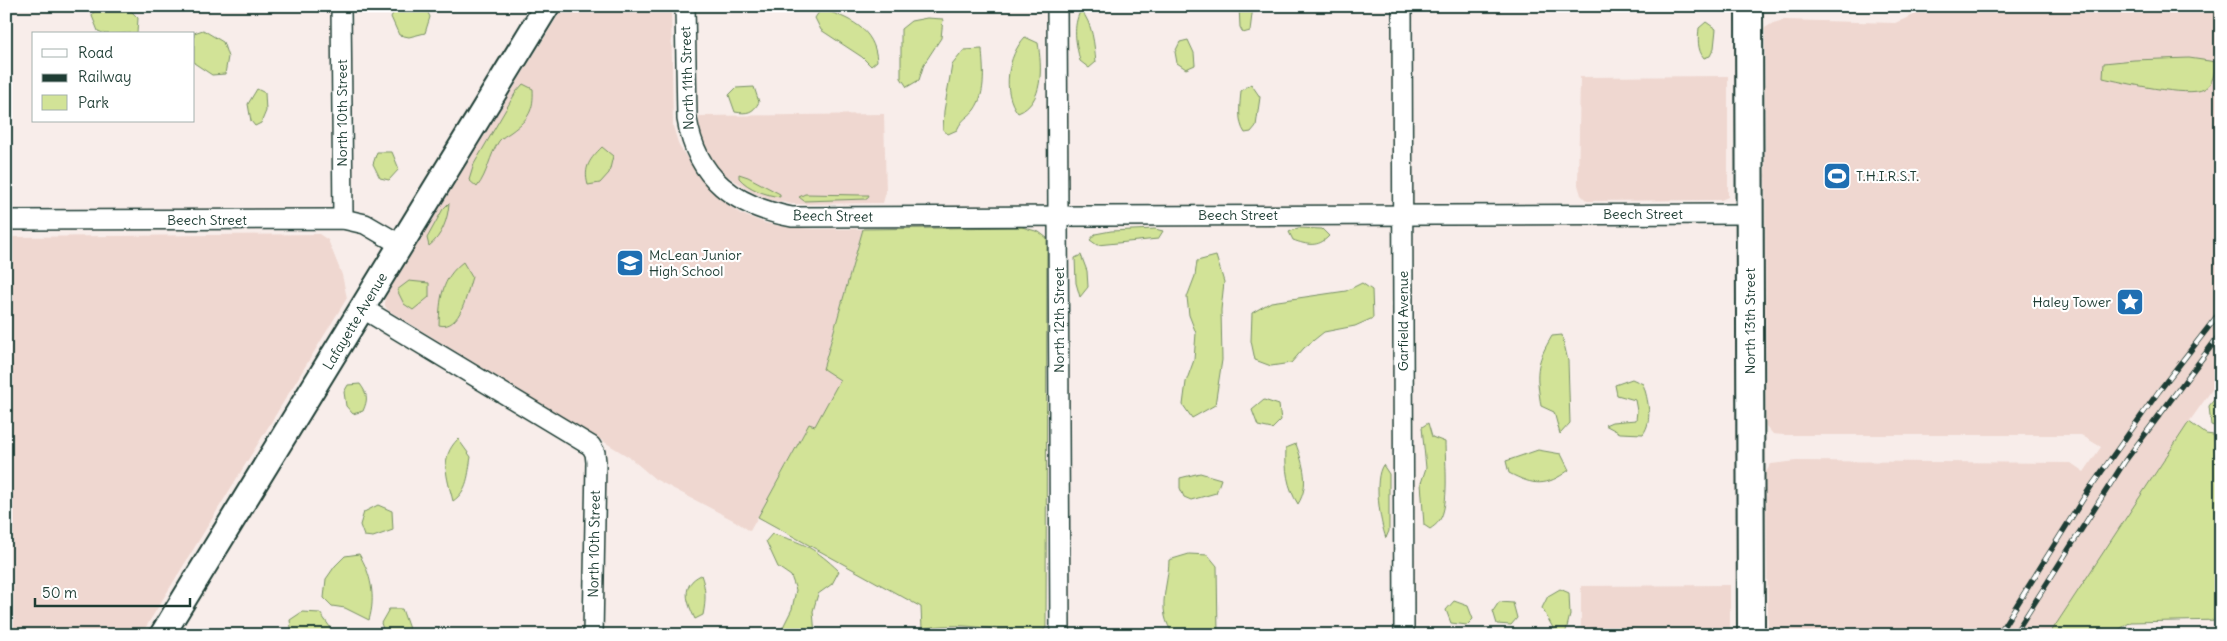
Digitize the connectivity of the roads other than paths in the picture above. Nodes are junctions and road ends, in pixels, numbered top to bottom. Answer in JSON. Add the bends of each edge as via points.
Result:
{"nodes":[{"id":1,"x":341,"y":6,"type":"edge"},
{"id":2,"x":547,"y":6,"type":"edge"},
{"id":3,"x":685,"y":6,"type":"edge"},
{"id":4,"x":1057,"y":6,"type":"edge"},
{"id":5,"x":1402,"y":6,"type":"edge"},
{"id":6,"x":1749,"y":6,"type":"edge"},
{"id":7,"x":731,"y":194,"type":"joint"},
{"id":8,"x":1749,"y":214,"type":"junction"},
{"id":9,"x":1402,"y":215,"type":"junction"},
{"id":10,"x":1059,"y":216,"type":"junction"},
{"id":11,"x":342,"y":219,"type":"junction"},
{"id":12,"x":6,"y":220,"type":"edge"},
{"id":13,"x":401,"y":245,"type":"junction"},
{"id":14,"x":362,"y":308,"type":"junction"},
{"id":15,"x":162,"y":635,"type":"edge"},
{"id":16,"x":593,"y":635,"type":"edge"},
{"id":17,"x":1060,"y":635,"type":"edge"},
{"id":18,"x":1404,"y":635,"type":"edge"},
{"id":19,"x":1751,"y":635,"type":"edge"}],
"edges":[{"from":1,"to":11,"type":"street","name":"North 10th Street"},
{"from":2,"to":13,"type":"street","name":"Lafayette Avenue"},
{"from":3,"to":7,"type":"street","name":"North 11th Street","via":[[686,119],[690,138],[696,156]]},
{"from":4,"to":10,"type":"street","name":"North 12th Street"},
{"from":5,"to":9,"type":"street","name":"Garfield Avenue"},
{"from":6,"to":8,"type":"main road","name":"North 13th Street"},
{"from":7,"to":10,"type":"street","name":"Beech Street","via":[[771,213],[792,217]]},
{"from":8,"to":9,"type":"street","name":"Beech Street"},
{"from":8,"to":19,"type":"main road","name":"North 13th Street"},
{"from":9,"to":10,"type":"street","name":"Beech Street"},
{"from":9,"to":18,"type":"street","name":"Garfield Avenue"},
{"from":10,"to":17,"type":"street","name":"North 12th Street"},
{"from":11,"to":12,"type":"street","name":"Beech Street"},
{"from":11,"to":13,"type":"street","name":"Beech Street","via":[[365,224]]},
{"from":13,"to":14,"type":"street","name":"Lafayette Avenue"},
{"from":14,"to":15,"type":"street","name":"Lafayette Avenue"},
{"from":14,"to":16,"type":"street","name":"North 10th Street","via":[[585,442],[595,453]]}]}
